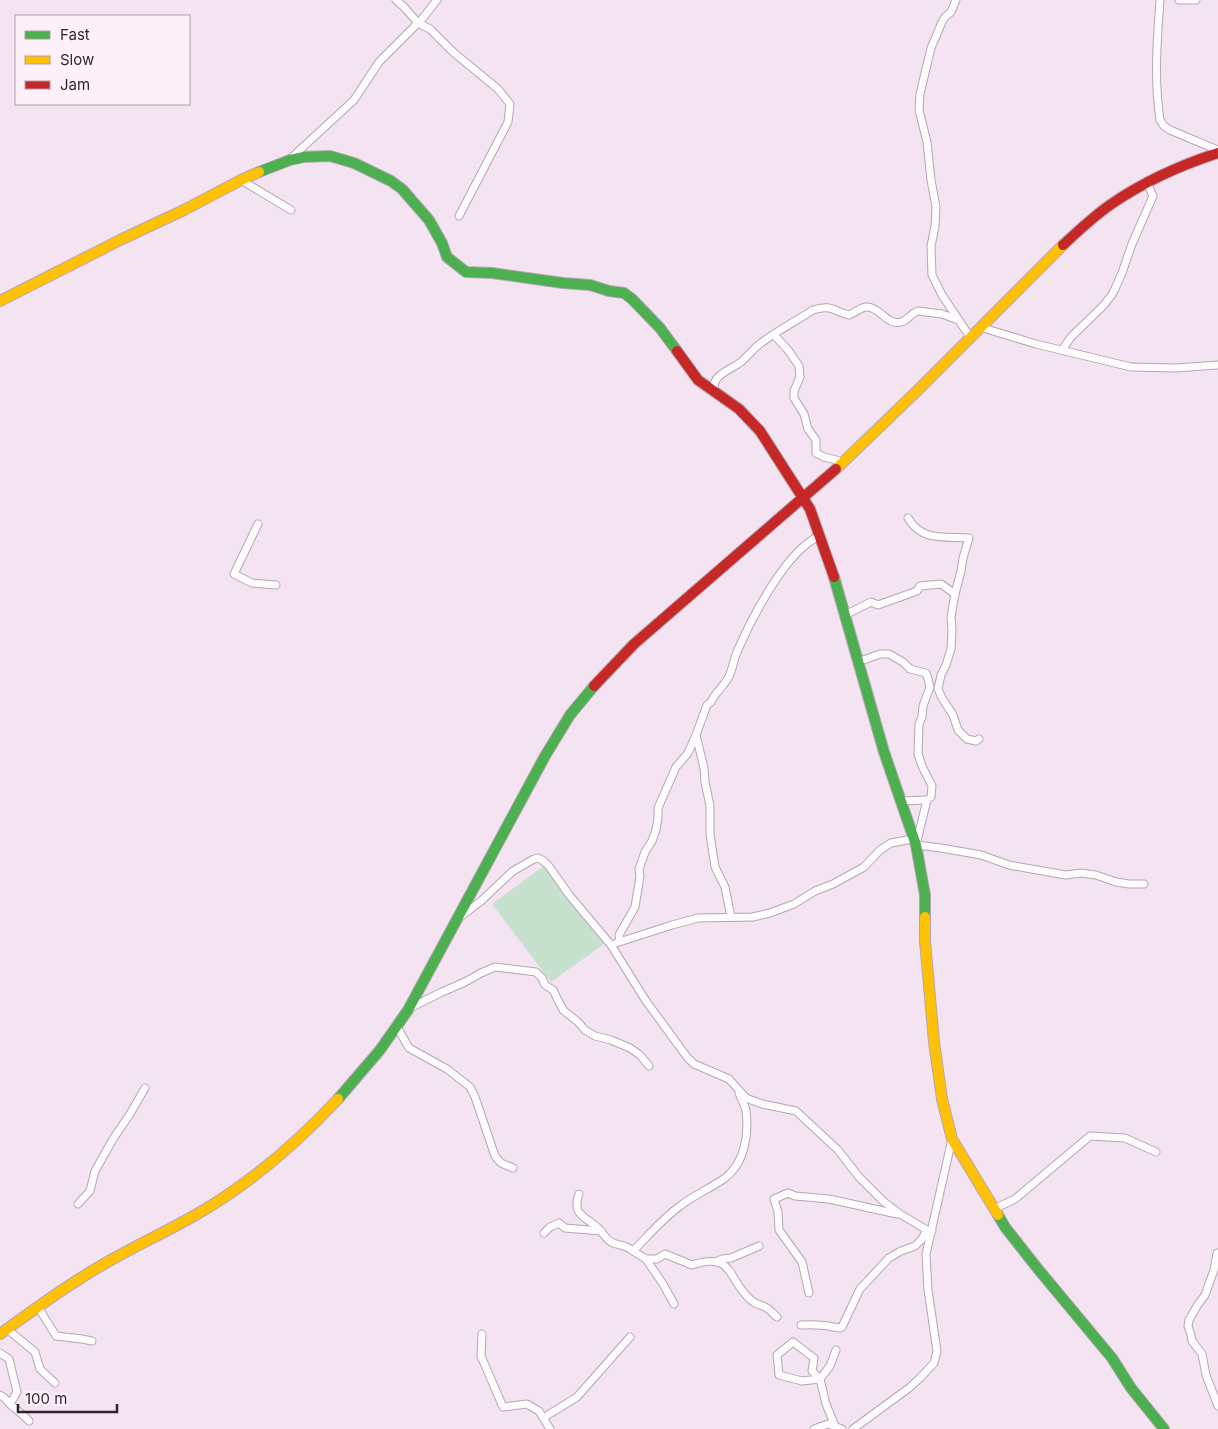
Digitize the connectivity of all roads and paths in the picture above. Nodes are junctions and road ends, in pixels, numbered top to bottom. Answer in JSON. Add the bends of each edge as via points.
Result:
{"nodes":[{"id":1,"x":396,"y":0,"type":"edge"},
{"id":2,"x":437,"y":0,"type":"edge"},
{"id":3,"x":956,"y":0,"type":"edge"},
{"id":4,"x":1160,"y":0,"type":"edge"},
{"id":5,"x":1179,"y":0,"type":"edge"},
{"id":6,"x":1196,"y":0,"type":"edge"},
{"id":7,"x":418,"y":23,"type":"junction"},
{"id":8,"x":1218,"y":151,"type":"edge"},
{"id":9,"x":287,"y":162,"type":"junction"},
{"id":10,"x":241,"y":180,"type":"junction"},
{"id":11,"x":1147,"y":183,"type":"junction"},
{"id":12,"x":291,"y":210,"type":"dead end"},
{"id":13,"x":459,"y":216,"type":"dead end"},
{"id":14,"x":0,"y":301,"type":"edge"},
{"id":15,"x":958,"y":320,"type":"junction"},
{"id":16,"x":980,"y":327,"type":"junction"},
{"id":17,"x":774,"y":335,"type":"junction"},
{"id":18,"x":970,"y":337,"type":"junction"},
{"id":19,"x":1062,"y":350,"type":"junction"},
{"id":20,"x":1218,"y":366,"type":"edge"},
{"id":21,"x":714,"y":391,"type":"junction"},
{"id":22,"x":844,"y":462,"type":"junction"},
{"id":23,"x":803,"y":497,"type":"junction"},
{"id":24,"x":908,"y":518,"type":"dead end"},
{"id":25,"x":258,"y":524,"type":"dead end"},
{"id":26,"x":820,"y":536,"type":"junction"},
{"id":27,"x":276,"y":585,"type":"dead end"},
{"id":28,"x":955,"y":594,"type":"junction"},
{"id":29,"x":845,"y":615,"type":"junction"},
{"id":30,"x":858,"y":662,"type":"junction"},
{"id":31,"x":696,"y":735,"type":"junction"},
{"id":32,"x":979,"y":739,"type":"dead end"},
{"id":33,"x":900,"y":800,"type":"junction"},
{"id":34,"x":927,"y":800,"type":"junction"},
{"id":35,"x":914,"y":842,"type":"junction"},
{"id":36,"x":1144,"y":884,"type":"dead end"},
{"id":37,"x":732,"y":917,"type":"junction"},
{"id":38,"x":457,"y":919,"type":"junction"},
{"id":39,"x":620,"y":941,"type":"junction"},
{"id":40,"x":611,"y":945,"type":"junction"},
{"id":41,"x":408,"y":1010,"type":"junction"},
{"id":42,"x":396,"y":1025,"type":"junction"},
{"id":43,"x":649,"y":1066,"type":"dead end"},
{"id":44,"x":145,"y":1088,"type":"dead end"},
{"id":45,"x":739,"y":1091,"type":"junction"},
{"id":46,"x":952,"y":1139,"type":"junction"},
{"id":47,"x":1156,"y":1152,"type":"dead end"},
{"id":48,"x":513,"y":1168,"type":"dead end"},
{"id":49,"x":579,"y":1194,"type":"dead end"},
{"id":50,"x":78,"y":1204,"type":"dead end"},
{"id":51,"x":994,"y":1209,"type":"junction"},
{"id":52,"x":900,"y":1214,"type":"junction"},
{"id":53,"x":929,"y":1230,"type":"junction"},
{"id":54,"x":601,"y":1231,"type":"junction"},
{"id":55,"x":544,"y":1233,"type":"dead end"},
{"id":56,"x":759,"y":1246,"type":"dead end"},
{"id":57,"x":633,"y":1251,"type":"junction"},
{"id":58,"x":1217,"y":1253,"type":"dead end"},
{"id":59,"x":646,"y":1259,"type":"junction"},
{"id":60,"x":716,"y":1262,"type":"junction"},
{"id":61,"x":809,"y":1293,"type":"dead end"},
{"id":62,"x":674,"y":1304,"type":"dead end"},
{"id":63,"x":38,"y":1307,"type":"junction"},
{"id":64,"x":777,"y":1317,"type":"dead end"},
{"id":65,"x":800,"y":1325,"type":"dead end"},
{"id":66,"x":3,"y":1331,"type":"edge"},
{"id":67,"x":482,"y":1334,"type":"dead end"},
{"id":68,"x":630,"y":1337,"type":"dead end"},
{"id":69,"x":92,"y":1341,"type":"dead end"},
{"id":70,"x":836,"y":1350,"type":"dead end"},
{"id":71,"x":0,"y":1353,"type":"edge"},
{"id":72,"x":820,"y":1380,"type":"junction"},
{"id":73,"x":55,"y":1383,"type":"dead end"},
{"id":74,"x":0,"y":1395,"type":"edge"},
{"id":75,"x":10,"y":1404,"type":"junction"},
{"id":76,"x":1218,"y":1406,"type":"edge"},
{"id":77,"x":543,"y":1418,"type":"junction"},
{"id":78,"x":29,"y":1421,"type":"dead end"},
{"id":79,"x":838,"y":1427,"type":"edge"},
{"id":80,"x":550,"y":1429,"type":"edge"},
{"id":81,"x":814,"y":1429,"type":"edge"},
{"id":82,"x":853,"y":1429,"type":"edge"},
{"id":83,"x":1164,"y":1429,"type":"edge"}],
"edges":[{"from":1,"to":7,"type":"street"},
{"from":2,"to":7,"type":"street"},
{"from":3,"to":15,"type":"street","via":[[931,48],[919,110],[936,207],[931,246],[932,275]]},
{"from":4,"to":8,"type":"street","via":[[1156,58],[1160,120],[1170,130]]},
{"from":5,"to":6,"type":"street"},
{"from":7,"to":9,"type":"street","via":[[379,62],[354,100]]},
{"from":7,"to":13,"type":"street","via":[[430,29],[498,89],[510,104],[508,122]]},
{"from":8,"to":11,"type":"street"},
{"from":9,"to":10,"type":"street"},
{"from":9,"to":21,"type":"street","via":[[304,157],[330,156],[354,162],[391,181],[429,220],[448,257],[466,272],[590,285],[624,293],[660,328],[692,373]]},
{"from":10,"to":12,"type":"street"},
{"from":10,"to":14,"type":"street"},
{"from":11,"to":16,"type":"street","via":[[1110,205],[1076,232]]},
{"from":11,"to":19,"type":"street","via":[[1153,196],[1113,293]]},
{"from":15,"to":17,"type":"street","via":[[918,311],[896,322],[870,307],[849,315],[824,307],[813,310]]},
{"from":15,"to":18,"type":"street"},
{"from":16,"to":18,"type":"street"},
{"from":16,"to":19,"type":"street"},
{"from":17,"to":21,"type":"street","via":[[722,374],[714,382]]},
{"from":17,"to":22,"type":"street","via":[[799,366],[800,382],[794,398],[816,440],[816,453]]},
{"from":18,"to":22,"type":"street"},
{"from":19,"to":20,"type":"street","via":[[1131,367]]},
{"from":21,"to":23,"type":"street","via":[[760,431]]},
{"from":22,"to":23,"type":"street"},
{"from":23,"to":26,"type":"street"},
{"from":23,"to":38,"type":"street","via":[[634,644],[585,696],[544,756]]},
{"from":24,"to":28,"type":"street","via":[[923,534],[968,538]]},
{"from":25,"to":27,"type":"street","via":[[234,574],[252,584]]},
{"from":26,"to":29,"type":"street"},
{"from":26,"to":31,"type":"street","via":[[799,551],[776,579],[738,652],[730,675],[707,705]]},
{"from":28,"to":29,"type":"street","via":[[942,584],[920,586],[917,591],[878,605],[871,602]]},
{"from":28,"to":32,"type":"street","via":[[951,649],[938,689],[958,730],[967,739]]},
{"from":29,"to":30,"type":"street"},
{"from":30,"to":33,"type":"street"},
{"from":30,"to":34,"type":"street","via":[[889,654],[910,669],[926,673],[930,687],[919,724],[918,754],[932,786],[931,797]]},
{"from":31,"to":37,"type":"street","via":[[710,806],[715,867],[725,887]]},
{"from":31,"to":39,"type":"street","via":[[688,753],[676,767],[658,808],[656,830],[639,869],[635,907],[619,935]]},
{"from":33,"to":34,"type":"street"},
{"from":33,"to":35,"type":"street"},
{"from":34,"to":35,"type":"street"},
{"from":35,"to":36,"type":"street","via":[[981,854],[1010,865]]},
{"from":35,"to":37,"type":"street","via":[[891,843],[864,867],[794,904],[753,917]]},
{"from":35,"to":46,"type":"street","via":[[925,896],[925,941],[934,1042],[942,1099]]},
{"from":37,"to":39,"type":"street","via":[[698,918]]},
{"from":38,"to":40,"type":"street","via":[[481,901],[512,870],[538,858],[548,864]]},
{"from":38,"to":41,"type":"street"},
{"from":39,"to":40,"type":"street"},
{"from":40,"to":45,"type":"street","via":[[687,1058],[729,1079]]},
{"from":41,"to":42,"type":"street"},
{"from":41,"to":43,"type":"street","via":[[495,967],[536,972],[564,1010],[585,1030],[630,1048]]},
{"from":42,"to":48,"type":"street","via":[[409,1048],[448,1069],[470,1087],[495,1156]]},
{"from":42,"to":63,"type":"street","via":[[351,1086],[279,1157],[204,1210],[97,1268]]},
{"from":44,"to":50,"type":"street","via":[[95,1171],[90,1192]]},
{"from":45,"to":52,"type":"street","via":[[753,1101],[789,1108],[804,1116],[872,1191]]},
{"from":45,"to":57,"type":"street","via":[[746,1110],[745,1148],[733,1170],[669,1214]]},
{"from":46,"to":51,"type":"street"},
{"from":46,"to":53,"type":"street"},
{"from":47,"to":51,"type":"street","via":[[1125,1138],[1090,1136],[1015,1200]]},
{"from":49,"to":54,"type":"street","via":[[576,1201],[579,1213]]},
{"from":51,"to":83,"type":"street"},
{"from":52,"to":53,"type":"street"},
{"from":52,"to":61,"type":"street","via":[[830,1199],[794,1196],[788,1192],[774,1200],[779,1230],[802,1262]]},
{"from":53,"to":65,"type":"street","via":[[915,1246],[889,1258],[860,1289],[842,1327]]},
{"from":53,"to":82,"type":"street","via":[[926,1263],[937,1351],[934,1362],[909,1388]]},
{"from":54,"to":55,"type":"street","via":[[565,1228],[558,1223]]},
{"from":54,"to":57,"type":"street","via":[[612,1242]]},
{"from":56,"to":60,"type":"street"},
{"from":57,"to":59,"type":"street"},
{"from":58,"to":76,"type":"street","via":[[1205,1295],[1188,1326],[1192,1341],[1205,1362],[1206,1375]]},
{"from":59,"to":60,"type":"street","via":[[657,1259],[665,1254],[692,1265],[706,1260]]},
{"from":59,"to":62,"type":"street"},
{"from":60,"to":64,"type":"street","via":[[728,1268],[751,1300]]},
{"from":63,"to":66,"type":"street"},
{"from":63,"to":69,"type":"street","via":[[56,1336]]},
{"from":66,"to":73,"type":"street","via":[[35,1352],[40,1370]]},
{"from":67,"to":77,"type":"street","via":[[481,1356],[503,1407],[527,1404],[540,1411]]},
{"from":68,"to":77,"type":"street","via":[[576,1397]]},
{"from":70,"to":72,"type":"street"},
{"from":71,"to":75,"type":"street","via":[[9,1359],[14,1377],[16,1392]]},
{"from":72,"to":72,"type":"street","via":[[802,1381],[779,1375],[778,1355],[793,1342],[814,1358],[812,1371]]},
{"from":72,"to":79,"type":"street","via":[[826,1404]]},
{"from":74,"to":75,"type":"street"},
{"from":75,"to":78,"type":"street"},
{"from":77,"to":80,"type":"street"},
{"from":79,"to":81,"type":"street","via":[[828,1424]]}]}
